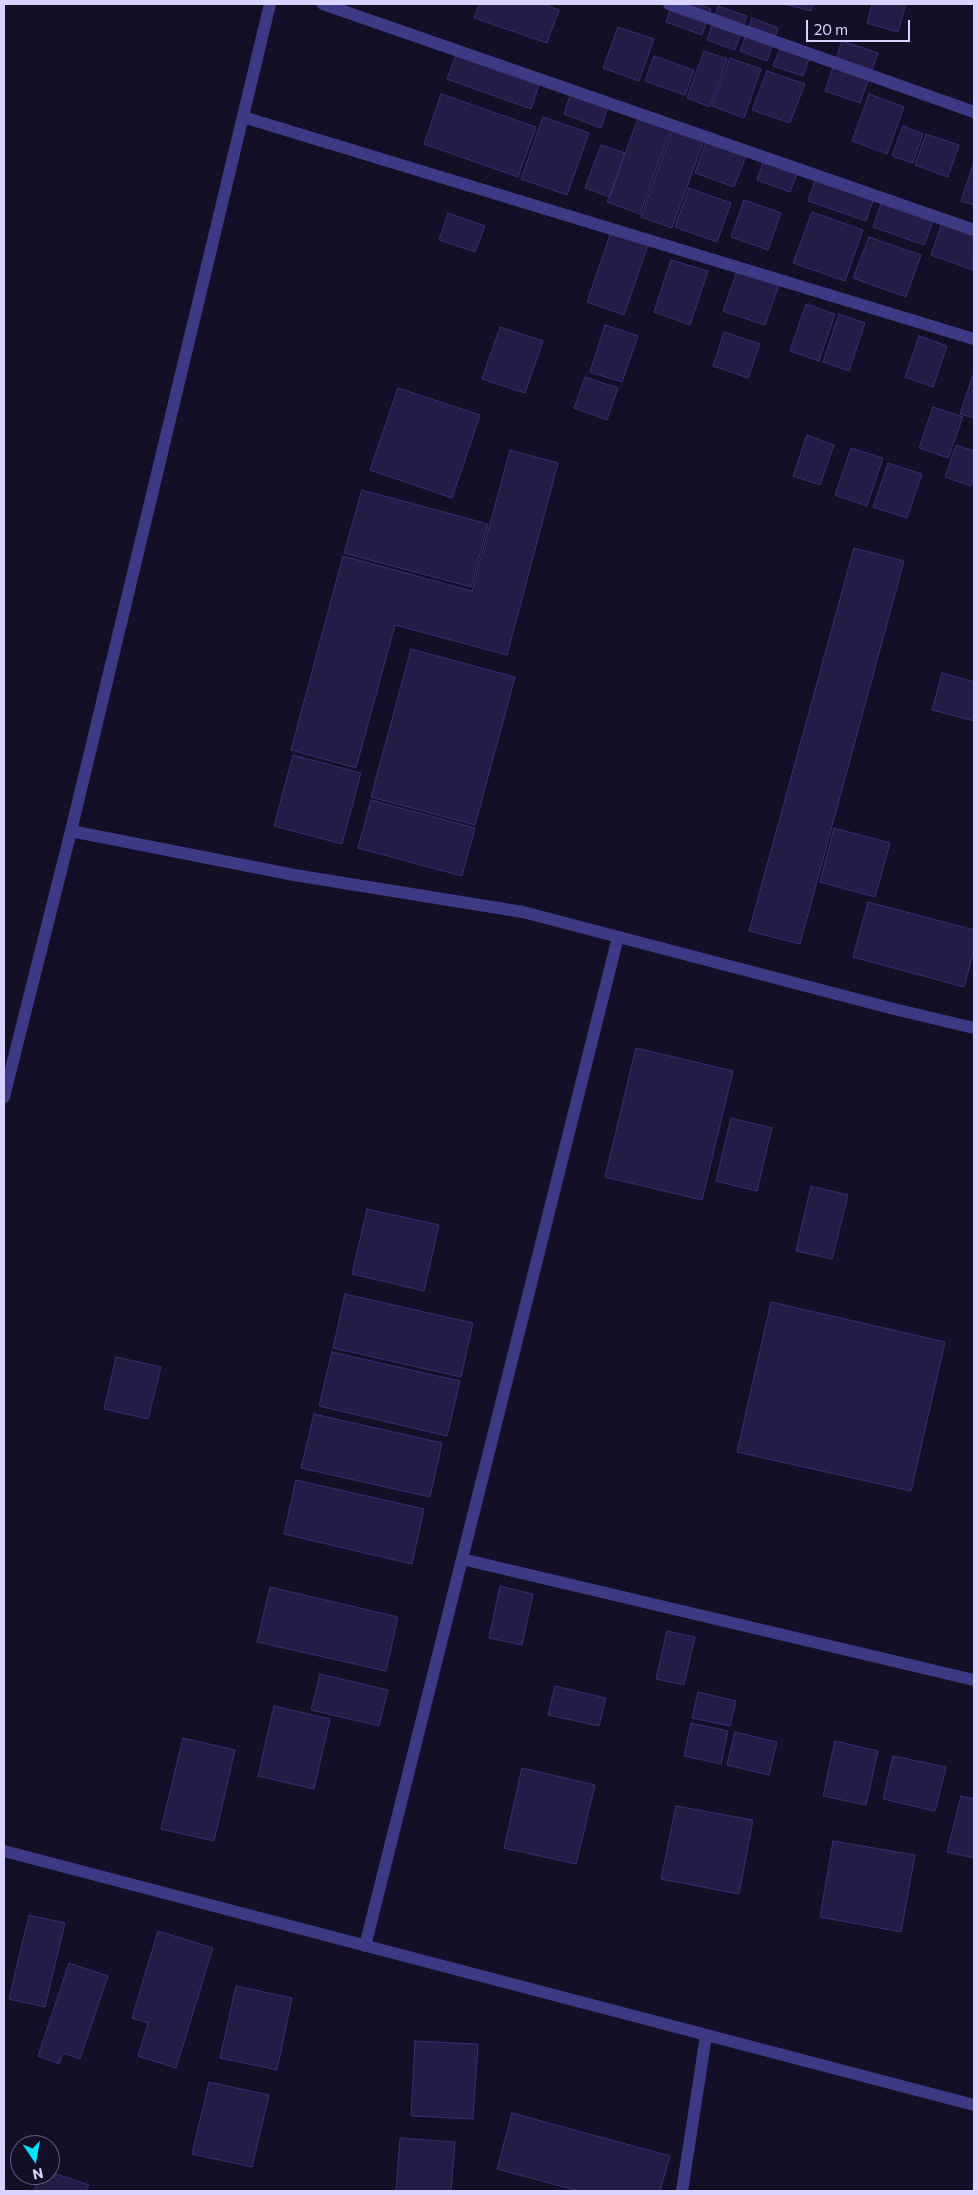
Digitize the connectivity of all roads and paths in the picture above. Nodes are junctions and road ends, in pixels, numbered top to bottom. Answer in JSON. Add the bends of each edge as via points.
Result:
{"nodes":[{"id":1,"x":270,"y":4,"type":"edge"},
{"id":2,"x":323,"y":4,"type":"edge"},
{"id":3,"x":669,"y":4,"type":"edge"},
{"id":4,"x":974,"y":112,"type":"edge"},
{"id":5,"x":243,"y":117,"type":"junction"},
{"id":6,"x":974,"y":230,"type":"edge"},
{"id":7,"x":974,"y":339,"type":"edge"},
{"id":8,"x":71,"y":831,"type":"junction"},
{"id":9,"x":618,"y":937,"type":"junction"},
{"id":10,"x":974,"y":1028,"type":"edge"},
{"id":11,"x":4,"y":1097,"type":"edge"},
{"id":12,"x":462,"y":1560,"type":"junction"},
{"id":13,"x":974,"y":1680,"type":"edge"},
{"id":14,"x":4,"y":1851,"type":"edge"},
{"id":15,"x":365,"y":1946,"type":"junction"},
{"id":16,"x":706,"y":2036,"type":"junction"},
{"id":17,"x":974,"y":2105,"type":"edge"},
{"id":18,"x":682,"y":2191,"type":"edge"}],
"edges":[{"from":1,"to":5,"type":"street"},
{"from":2,"to":6,"type":"street"},
{"from":3,"to":4,"type":"street"},
{"from":5,"to":7,"type":"street"},
{"from":5,"to":8,"type":"street"},
{"from":8,"to":9,"type":"street","via":[[294,875],[524,912]]},
{"from":8,"to":11,"type":"street"},
{"from":9,"to":10,"type":"street"},
{"from":9,"to":12,"type":"street"},
{"from":12,"to":13,"type":"street"},
{"from":12,"to":15,"type":"street"},
{"from":14,"to":15,"type":"street"},
{"from":15,"to":16,"type":"street"},
{"from":16,"to":17,"type":"street"},
{"from":16,"to":18,"type":"street"}]}
